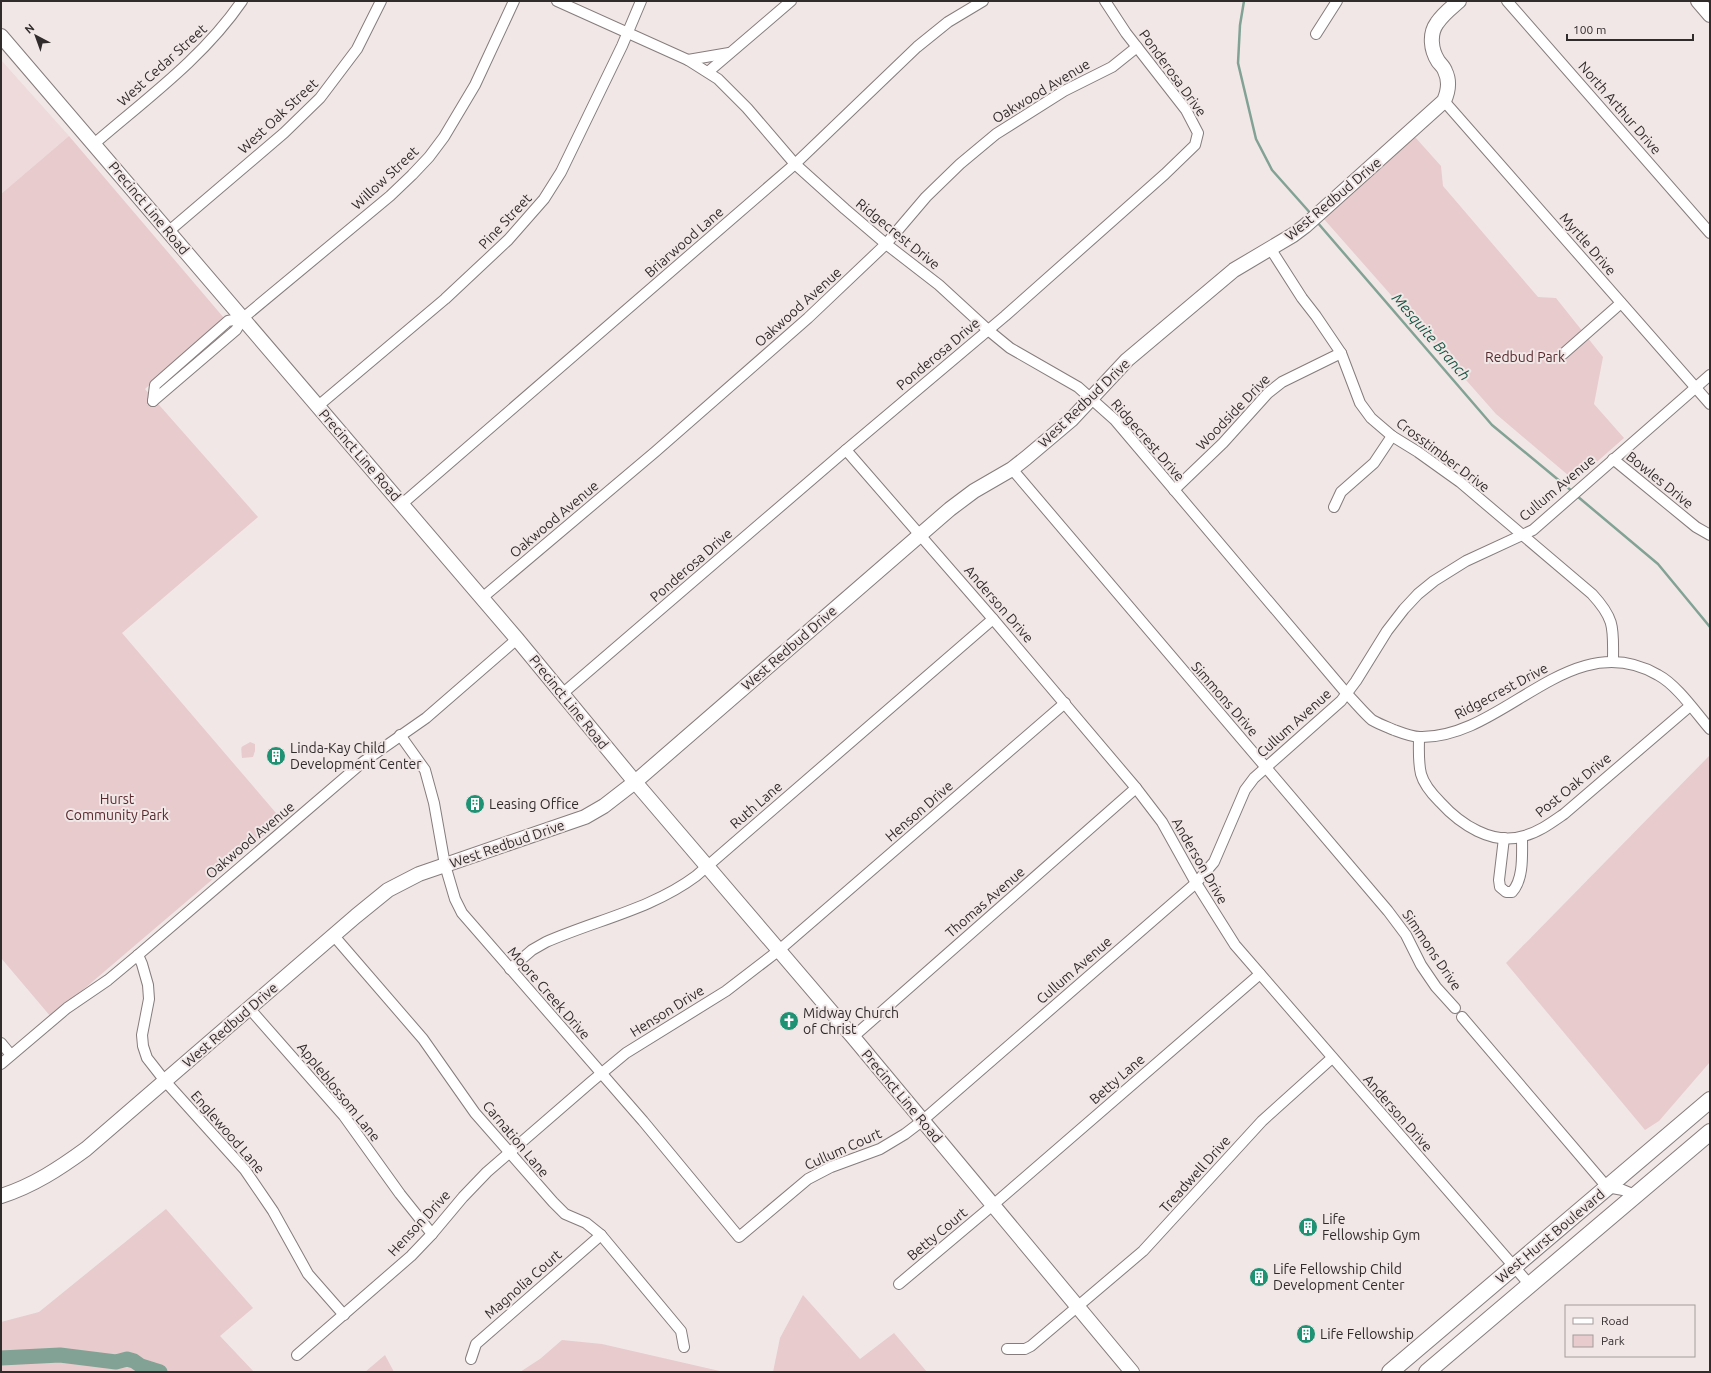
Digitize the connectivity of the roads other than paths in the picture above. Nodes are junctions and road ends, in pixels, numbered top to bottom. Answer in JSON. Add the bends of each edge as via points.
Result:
{"nodes":[{"id":1,"x":242,"y":1,"type":"edge"},
{"id":2,"x":382,"y":1,"type":"edge"},
{"id":3,"x":514,"y":1,"type":"edge"},
{"id":4,"x":557,"y":1,"type":"edge"},
{"id":5,"x":641,"y":1,"type":"edge"},
{"id":6,"x":791,"y":1,"type":"edge"},
{"id":7,"x":983,"y":1,"type":"edge"},
{"id":8,"x":1105,"y":1,"type":"edge"},
{"id":9,"x":1337,"y":1,"type":"edge"},
{"id":10,"x":1459,"y":1,"type":"edge"},
{"id":11,"x":1507,"y":1,"type":"edge"},
{"id":12,"x":1698,"y":1,"type":"edge"},
{"id":13,"x":1710,"y":15,"type":"edge"},
{"id":14,"x":627,"y":32,"type":"junction"},
{"id":15,"x":1316,"y":34,"type":"dead end"},
{"id":16,"x":1,"y":36,"type":"edge"},
{"id":17,"x":1137,"y":48,"type":"junction"},
{"id":18,"x":730,"y":52,"type":"junction"},
{"id":19,"x":688,"y":60,"type":"junction"},
{"id":20,"x":708,"y":72,"type":"junction"},
{"id":21,"x":1444,"y":101,"type":"junction"},
{"id":22,"x":94,"y":144,"type":"junction"},
{"id":23,"x":796,"y":164,"type":"junction"},
{"id":24,"x":169,"y":232,"type":"junction"},
{"id":25,"x":1710,"y":233,"type":"edge"},
{"id":26,"x":886,"y":244,"type":"junction"},
{"id":27,"x":1270,"y":248,"type":"junction"},
{"id":28,"x":1621,"y":303,"type":"junction"},
{"id":29,"x":243,"y":318,"type":"junction"},
{"id":30,"x":988,"y":330,"type":"junction"},
{"id":31,"x":1341,"y":353,"type":"junction"},
{"id":32,"x":1563,"y":354,"type":"dead end"},
{"id":33,"x":1710,"y":375,"type":"edge"},
{"id":34,"x":1696,"y":388,"type":"junction"},
{"id":35,"x":1091,"y":397,"type":"junction"},
{"id":36,"x":1710,"y":404,"type":"edge"},
{"id":37,"x":318,"y":406,"type":"junction"},
{"id":38,"x":1392,"y":436,"type":"junction"},
{"id":39,"x":846,"y":450,"type":"junction"},
{"id":40,"x":1613,"y":459,"type":"junction"},
{"id":41,"x":1012,"y":469,"type":"junction"},
{"id":42,"x":1174,"y":490,"type":"junction"},
{"id":43,"x":402,"y":504,"type":"junction"},
{"id":44,"x":1334,"y":507,"type":"dead end"},
{"id":45,"x":920,"y":535,"type":"junction"},
{"id":46,"x":1710,"y":535,"type":"edge"},
{"id":47,"x":1522,"y":536,"type":"junction"},
{"id":48,"x":482,"y":598,"type":"junction"},
{"id":49,"x":993,"y":619,"type":"junction"},
{"id":50,"x":517,"y":639,"type":"junction"},
{"id":51,"x":1614,"y":662,"type":"junction"},
{"id":52,"x":562,"y":694,"type":"junction"},
{"id":53,"x":1347,"y":694,"type":"junction"},
{"id":54,"x":1065,"y":703,"type":"junction"},
{"id":55,"x":1690,"y":706,"type":"junction"},
{"id":56,"x":1710,"y":730,"type":"edge"},
{"id":57,"x":400,"y":735,"type":"junction"},
{"id":58,"x":1419,"y":737,"type":"junction"},
{"id":59,"x":1265,"y":767,"type":"junction"},
{"id":60,"x":635,"y":782,"type":"junction"},
{"id":61,"x":1136,"y":788,"type":"junction"},
{"id":62,"x":1522,"y":837,"type":"junction"},
{"id":63,"x":1504,"y":838,"type":"junction"},
{"id":64,"x":445,"y":865,"type":"junction"},
{"id":65,"x":706,"y":867,"type":"junction"},
{"id":66,"x":1196,"y":882,"type":"junction"},
{"id":67,"x":334,"y":936,"type":"junction"},
{"id":68,"x":778,"y":951,"type":"junction"},
{"id":69,"x":138,"y":955,"type":"junction"},
{"id":70,"x":510,"y":968,"type":"junction"},
{"id":71,"x":1260,"y":974,"type":"junction"},
{"id":72,"x":249,"y":1008,"type":"junction"},
{"id":73,"x":1455,"y":1008,"type":"dead end"},
{"id":74,"x":1462,"y":1017,"type":"dead end"},
{"id":75,"x":853,"y":1037,"type":"junction"},
{"id":76,"x":1,"y":1043,"type":"edge"},
{"id":77,"x":11,"y":1055,"type":"junction"},
{"id":78,"x":1332,"y":1058,"type":"junction"},
{"id":79,"x":1,"y":1064,"type":"edge"},
{"id":80,"x":602,"y":1073,"type":"junction"},
{"id":81,"x":165,"y":1081,"type":"junction"},
{"id":82,"x":1710,"y":1100,"type":"edge"},
{"id":83,"x":922,"y":1121,"type":"junction"},
{"id":84,"x":1710,"y":1132,"type":"edge"},
{"id":85,"x":509,"y":1152,"type":"junction"},
{"id":86,"x":1607,"y":1187,"type":"junction"},
{"id":87,"x":1635,"y":1195,"type":"junction"},
{"id":88,"x":1,"y":1196,"type":"edge"},
{"id":89,"x":992,"y":1205,"type":"junction"},
{"id":90,"x":432,"y":1234,"type":"junction"},
{"id":91,"x":601,"y":1235,"type":"junction"},
{"id":92,"x":739,"y":1237,"type":"joint"},
{"id":93,"x":1513,"y":1267,"type":"junction"},
{"id":94,"x":899,"y":1284,"type":"dead end"},
{"id":95,"x":1530,"y":1285,"type":"junction"},
{"id":96,"x":1078,"y":1308,"type":"junction"},
{"id":97,"x":344,"y":1315,"type":"junction"},
{"id":98,"x":684,"y":1347,"type":"dead end"},
{"id":99,"x":1007,"y":1349,"type":"dead end"},
{"id":100,"x":297,"y":1355,"type":"dead end"},
{"id":101,"x":471,"y":1359,"type":"dead end"},
{"id":102,"x":1132,"y":1372,"type":"edge"},
{"id":103,"x":1390,"y":1372,"type":"edge"},
{"id":104,"x":1427,"y":1372,"type":"edge"}],
"edges":[{"from":1,"to":22,"type":"street","name":"West Cedar Street","via":[[197,55]]},
{"from":2,"to":24,"type":"street","name":"West Oak Street","via":[[357,49],[320,98],[284,133]]},
{"from":3,"to":29,"type":"street","name":"Willow Street","via":[[475,85],[429,157],[390,196]]},
{"from":4,"to":14,"type":"street","name":"Ridgecrest Drive"},
{"from":5,"to":14,"type":"street","name":"Pine Street"},
{"from":6,"to":18,"type":"street"},
{"from":7,"to":23,"type":"street","name":"Briarwood Lane","via":[[948,22],[917,47]]},
{"from":8,"to":17,"type":"street","name":"Ponderosa Drive"},
{"from":9,"to":15,"type":"street"},
{"from":10,"to":21,"type":"street","via":[[1441,17],[1432,35],[1434,53],[1448,79],[1448,91]]},
{"from":11,"to":25,"type":"street","name":"North Arthur Drive"},
{"from":12,"to":13,"type":"street"},
{"from":14,"to":19,"type":"street","name":"Ridgecrest Drive"},
{"from":14,"to":37,"type":"street","name":"Pine Street","via":[[561,172],[530,217],[446,299]]},
{"from":16,"to":22,"type":"street","name":"Precinct Line Road"},
{"from":17,"to":26,"type":"street","name":"Oakwood Avenue","via":[[1112,67],[1064,91],[996,134],[926,197]]},
{"from":17,"to":30,"type":"street","name":"Ponderosa Drive","via":[[1186,110],[1198,133],[1195,144],[1166,174]]},
{"from":18,"to":19,"type":"street"},
{"from":18,"to":20,"type":"street"},
{"from":19,"to":20,"type":"street","name":"Ridgecrest Drive"},
{"from":20,"to":23,"type":"street","name":"Ridgecrest Drive","via":[[728,87]]},
{"from":21,"to":27,"type":"street","name":"West Redbud Drive","via":[[1323,211]]},
{"from":21,"to":28,"type":"street","name":"Myrtle Drive"},
{"from":22,"to":24,"type":"street","name":"Precinct Line Road"},
{"from":23,"to":26,"type":"street","name":"Ridgecrest Drive"},
{"from":23,"to":43,"type":"street","name":"Briarwood Lane"},
{"from":24,"to":29,"type":"street","name":"Precinct Line Road"},
{"from":26,"to":30,"type":"street","name":"Ridgecrest Drive","via":[[939,285]]},
{"from":26,"to":48,"type":"street","name":"Oakwood Avenue","via":[[808,318]]},
{"from":27,"to":31,"type":"street","name":"Crosstimber Drive"},
{"from":27,"to":35,"type":"street","name":"West Redbud Drive","via":[[1234,270],[1126,360]]},
{"from":28,"to":32,"type":"street"},
{"from":28,"to":34,"type":"street","name":"Myrtle Drive"},
{"from":29,"to":29,"type":"street","name":"Willow Street","via":[[228,321],[155,385],[153,401],[236,330]]},
{"from":29,"to":37,"type":"street","name":"Precinct Line Road"},
{"from":30,"to":35,"type":"street","name":"Ridgecrest Drive","via":[[1010,348]]},
{"from":30,"to":39,"type":"street","name":"Ponderosa Drive"},
{"from":31,"to":38,"type":"street","name":"Crosstimber Drive","via":[[1360,403],[1371,418]]},
{"from":31,"to":42,"type":"street","name":"Woodside Drive","via":[[1282,382],[1268,393],[1223,443]]},
{"from":33,"to":34,"type":"street","name":"Cullum Avenue"},
{"from":34,"to":36,"type":"street","name":"Myrtle Drive"},
{"from":34,"to":40,"type":"street","name":"Cullum Avenue"},
{"from":35,"to":41,"type":"street","name":"West Redbud Drive","via":[[1071,420]]},
{"from":35,"to":42,"type":"street","name":"Ridgecrest Drive","via":[[1115,420]]},
{"from":37,"to":43,"type":"street","name":"Precinct Line Road"},
{"from":38,"to":44,"type":"street","via":[[1374,463],[1341,492]]},
{"from":38,"to":47,"type":"street","name":"Crosstimber Drive","via":[[1460,482]]},
{"from":39,"to":45,"type":"street","name":"Anderson Drive"},
{"from":39,"to":52,"type":"street","name":"Ponderosa Drive"},
{"from":40,"to":46,"type":"street","name":"Bowles Drive","via":[[1690,522]]},
{"from":40,"to":47,"type":"street","name":"Cullum Avenue","via":[[1533,530]]},
{"from":41,"to":45,"type":"street","name":"West Redbud Drive","via":[[974,491]]},
{"from":41,"to":59,"type":"street","name":"Simmons Drive"},
{"from":42,"to":53,"type":"street","name":"Ridgecrest Drive"},
{"from":43,"to":48,"type":"street","name":"Precinct Line Road"},
{"from":45,"to":49,"type":"street","name":"Anderson Drive"},
{"from":45,"to":60,"type":"street","name":"West Redbud Drive"},
{"from":47,"to":51,"type":"street","name":"Crosstimber Drive","via":[[1603,606],[1613,627]]},
{"from":47,"to":53,"type":"street","name":"Cullum Avenue","via":[[1466,561],[1418,594],[1387,631]]},
{"from":48,"to":50,"type":"street","name":"Precinct Line Road"},
{"from":49,"to":54,"type":"street","name":"Anderson Drive"},
{"from":49,"to":65,"type":"street","name":"Ruth Lane"},
{"from":50,"to":52,"type":"street","name":"Precinct Line Road"},
{"from":50,"to":57,"type":"street","name":"Oakwood Avenue","via":[[426,718]]},
{"from":51,"to":55,"type":"street","name":"Ridgecrest Drive","via":[[1643,667],[1659,675],[1671,684]]},
{"from":51,"to":58,"type":"street","name":"Ridgecrest Drive","via":[[1594,663],[1576,668],[1470,725],[1450,733]]},
{"from":52,"to":60,"type":"street","name":"Precinct Line Road"},
{"from":53,"to":58,"type":"street","name":"Ridgecrest Drive","via":[[1373,720],[1404,734]]},
{"from":53,"to":59,"type":"street","name":"Cullum Avenue"},
{"from":54,"to":61,"type":"street","name":"Anderson Drive"},
{"from":54,"to":68,"type":"street","name":"Henson Drive"},
{"from":55,"to":56,"type":"street","name":"Ridgecrest Drive"},
{"from":55,"to":62,"type":"street","name":"Post Oak Drive","via":[[1564,814],[1545,827]]},
{"from":57,"to":64,"type":"street","name":"Moore Creek Drive","via":[[425,770],[434,803]]},
{"from":57,"to":69,"type":"street","name":"Oakwood Avenue","via":[[363,762]]},
{"from":58,"to":63,"type":"street","name":"Post Oak Drive","via":[[1421,775],[1430,792],[1463,823],[1478,831]]},
{"from":59,"to":66,"type":"street","name":"Cullum Avenue","via":[[1245,790],[1214,862]]},
{"from":59,"to":73,"type":"street","name":"Simmons Drive","via":[[1388,911],[1406,935],[1436,987]]},
{"from":60,"to":64,"type":"street","name":"West Redbud Drive","via":[[585,817]]},
{"from":60,"to":65,"type":"street","name":"Precinct Line Road"},
{"from":61,"to":66,"type":"street","name":"Anderson Drive","via":[[1162,822]]},
{"from":61,"to":75,"type":"street","name":"Thomas Avenue"},
{"from":62,"to":63,"type":"street","name":"Post Oak Drive"},
{"from":62,"to":63,"type":"street","via":[[1519,876],[1512,892],[1506,892],[1500,887]]},
{"from":64,"to":67,"type":"street","name":"West Redbud Drive","via":[[419,874],[388,890]]},
{"from":64,"to":70,"type":"street","name":"Moore Creek Drive","via":[[454,899],[462,913]]},
{"from":65,"to":68,"type":"street","name":"Precinct Line Road"},
{"from":65,"to":70,"type":"street","name":"Ruth Lane","via":[[679,889],[546,942]]},
{"from":66,"to":71,"type":"street","name":"Anderson Drive","via":[[1235,945]]},
{"from":66,"to":83,"type":"street","name":"Cullum Avenue"},
{"from":67,"to":72,"type":"street","name":"West Redbud Drive"},
{"from":67,"to":85,"type":"street","name":"Carnation Lane","via":[[423,1039],[475,1113]]},
{"from":68,"to":75,"type":"street","name":"Precinct Line Road"},
{"from":68,"to":80,"type":"street","name":"Henson Drive","via":[[726,990],[626,1053]]},
{"from":69,"to":77,"type":"street","name":"Oakwood Avenue","via":[[108,980],[67,1008]]},
{"from":69,"to":81,"type":"street","name":"Englewood Lane","via":[[148,985],[149,999],[142,1035],[143,1046],[147,1058]]},
{"from":70,"to":80,"type":"street","name":"Moore Creek Drive"},
{"from":71,"to":78,"type":"street","name":"Anderson Drive"},
{"from":71,"to":89,"type":"street","name":"Betty Lane"},
{"from":72,"to":81,"type":"street","name":"West Redbud Drive"},
{"from":72,"to":90,"type":"street","name":"Appleblossom Lane","via":[[344,1116]]},
{"from":74,"to":86,"type":"street"},
{"from":75,"to":83,"type":"street","name":"Precinct Line Road"},
{"from":76,"to":77,"type":"street"},
{"from":77,"to":79,"type":"street","name":"Oakwood Avenue"},
{"from":78,"to":93,"type":"street","name":"Anderson Drive"},
{"from":78,"to":96,"type":"street","name":"Treadwell Drive","via":[[1262,1120],[1143,1251]]},
{"from":80,"to":85,"type":"street","name":"Henson Drive"},
{"from":80,"to":92,"type":"street","name":"Moore Creek Drive"},
{"from":81,"to":88,"type":"street","name":"West Redbud Drive","via":[[86,1149],[33,1183]]},
{"from":81,"to":97,"type":"street","name":"Englewood Lane","via":[[245,1170],[273,1211],[308,1274]]},
{"from":82,"to":86,"type":"main road","name":"West Hurst Boulevard"},
{"from":83,"to":89,"type":"street","name":"Precinct Line Road"},
{"from":83,"to":92,"type":"street","name":"Cullum Court","via":[[880,1149],[831,1167],[808,1179]]},
{"from":84,"to":87,"type":"main road","name":"West Hurst Boulevard"},
{"from":85,"to":90,"type":"street","name":"Henson Drive","via":[[475,1184]]},
{"from":85,"to":91,"type":"street","name":"Carnation Lane","via":[[559,1209],[586,1223]]},
{"from":86,"to":87,"type":"street"},
{"from":86,"to":93,"type":"main road","name":"West Hurst Boulevard"},
{"from":87,"to":95,"type":"main road","name":"West Hurst Boulevard"},
{"from":89,"to":94,"type":"street","name":"Betty Court"},
{"from":89,"to":96,"type":"street","name":"Precinct Line Road"},
{"from":90,"to":97,"type":"street","name":"Henson Drive"},
{"from":91,"to":98,"type":"street","name":"Carnation Lane","via":[[681,1331]]},
{"from":91,"to":101,"type":"street","name":"Magnolia Court","via":[[476,1344]]},
{"from":93,"to":95,"type":"street","name":"Anderson Drive"},
{"from":93,"to":103,"type":"main road","name":"West Hurst Boulevard"},
{"from":95,"to":104,"type":"main road","name":"West Hurst Boulevard"},
{"from":96,"to":99,"type":"street","name":"Treadwell Drive","via":[[1031,1346]]},
{"from":96,"to":102,"type":"street","name":"Precinct Line Road"},
{"from":97,"to":100,"type":"street","name":"Henson Drive"}]}
